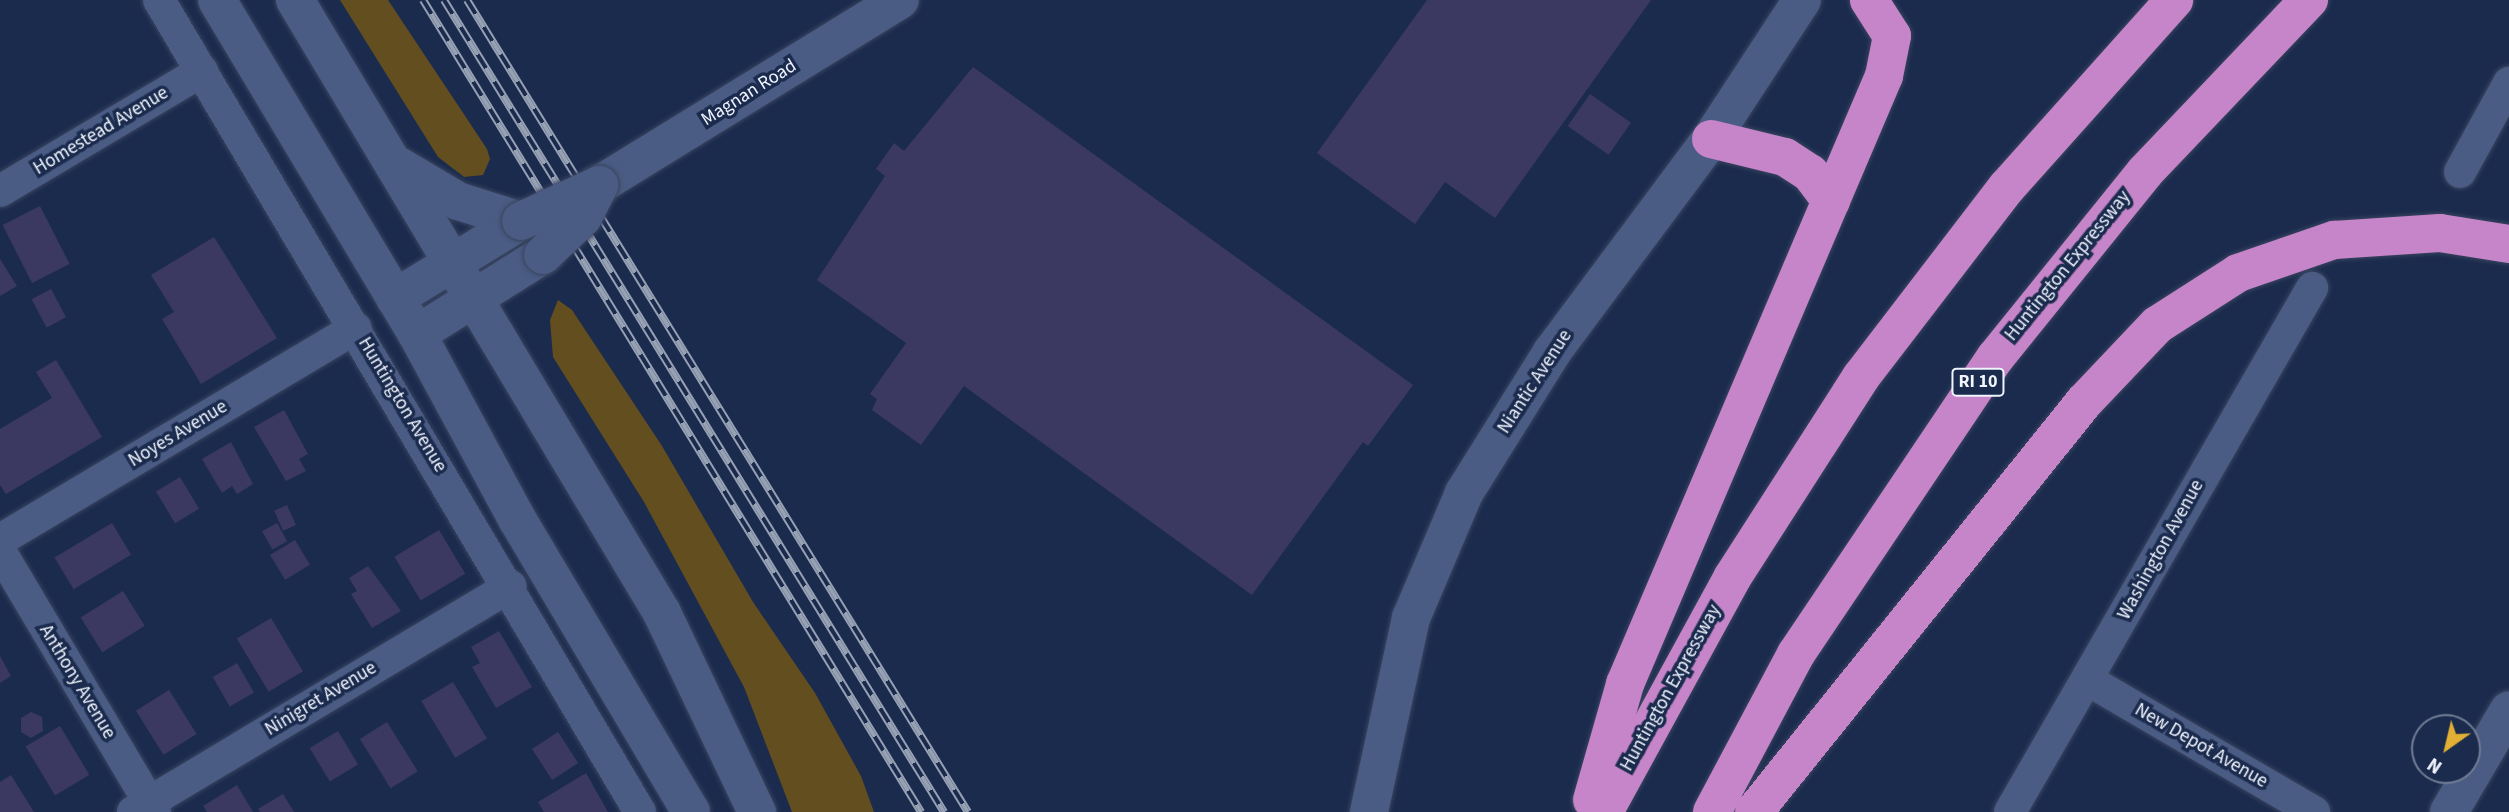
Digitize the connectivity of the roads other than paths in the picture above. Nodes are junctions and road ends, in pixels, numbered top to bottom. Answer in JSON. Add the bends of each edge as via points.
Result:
{"nodes":[{"id":1,"x":159,"y":0,"type":"edge"},
{"id":2,"x":218,"y":0,"type":"edge"},
{"id":3,"x":295,"y":0,"type":"edge"},
{"id":4,"x":900,"y":0,"type":"edge"},
{"id":5,"x":1802,"y":0,"type":"edge"},
{"id":6,"x":1869,"y":0,"type":"edge"},
{"id":7,"x":2174,"y":0,"type":"edge"},
{"id":8,"x":2309,"y":0,"type":"edge"},
{"id":9,"x":202,"y":71,"type":"junction"},
{"id":10,"x":2509,"y":83,"type":"edge"},
{"id":11,"x":1711,"y":139,"type":"junction"},
{"id":12,"x":392,"y":161,"type":"junction"},
{"id":13,"x":2460,"y":172,"type":"dead end"},
{"id":14,"x":599,"y":186,"type":"junction"},
{"id":15,"x":0,"y":191,"type":"edge"},
{"id":16,"x":1831,"y":201,"type":"junction"},
{"id":17,"x":521,"y":221,"type":"junction"},
{"id":18,"x":2509,"y":244,"type":"edge"},
{"id":19,"x":452,"y":262,"type":"junction"},
{"id":20,"x":2312,"y":288,"type":"dead end"},
{"id":21,"x":395,"y":298,"type":"junction"},
{"id":22,"x":474,"y":299,"type":"junction"},
{"id":23,"x":356,"y":328,"type":"junction"},
{"id":24,"x":417,"y":334,"type":"junction"},
{"id":25,"x":0,"y":540,"type":"edge"},
{"id":26,"x":0,"y":551,"type":"edge"},
{"id":27,"x":510,"y":586,"type":"junction"},
{"id":28,"x":2088,"y":680,"type":"junction"},
{"id":29,"x":2509,"y":710,"type":"edge"},
{"id":30,"x":145,"y":809,"type":"edge"},
{"id":31,"x":640,"y":812,"type":"edge"},
{"id":32,"x":691,"y":812,"type":"edge"},
{"id":33,"x":757,"y":812,"type":"edge"},
{"id":34,"x":1369,"y":812,"type":"edge"},
{"id":35,"x":1589,"y":812,"type":"edge"},
{"id":36,"x":1604,"y":812,"type":"edge"},
{"id":37,"x":1712,"y":812,"type":"edge"},
{"id":38,"x":1754,"y":812,"type":"edge"},
{"id":39,"x":2010,"y":812,"type":"edge"},
{"id":40,"x":2314,"y":812,"type":"edge"},
{"id":41,"x":2449,"y":812,"type":"edge"}],
"edges":[{"from":1,"to":9,"type":"street","name":"Huntington Avenue"},
{"from":2,"to":21,"type":"main road"},
{"from":3,"to":12,"type":"main road"},
{"from":4,"to":14,"type":"main road","name":"Magnan Road"},
{"from":5,"to":11,"type":"main road","name":"Niantic Avenue"},
{"from":6,"to":16,"type":"highway","via":[[1888,25],[1892,48]]},
{"from":7,"to":36,"type":"highway","name":"Huntington Expressway","via":[[2007,187],[1861,377],[1732,578]]},
{"from":8,"to":37,"type":"highway","name":"Huntington Expressway","number":"RI 10","via":[[2145,172],[1995,358],[1796,653]]},
{"from":9,"to":15,"type":"street","name":"Homestead Avenue"},
{"from":9,"to":23,"type":"street","name":"Huntington Avenue"},
{"from":10,"to":13,"type":"street"},
{"from":11,"to":16,"type":"highway","via":[[1785,157],[1810,173]]},
{"from":11,"to":34,"type":"main road","name":"Niantic Avenue","via":[[1552,352],[1464,493],[1411,618]]},
{"from":12,"to":17,"type":"main road","via":[[444,195]]},
{"from":12,"to":19,"type":"main road"},
{"from":14,"to":17,"type":"main road","name":"Magnan Road","bridge":true},
{"from":14,"to":22,"type":"main road","bridge":true,"via":[[583,218],[543,255]]},
{"from":16,"to":35,"type":"highway","via":[[1625,684]]},
{"from":17,"to":19,"type":"main road","name":"Magnan Road"},
{"from":18,"to":38,"type":"highway","via":[[2440,233],[2333,240],[2238,273],[2166,318],[2108,374]]},
{"from":19,"to":21,"type":"main road","name":"Magnan Road"},
{"from":19,"to":22,"type":"main road"},
{"from":20,"to":28,"type":"street","name":"Washington Avenue"},
{"from":21,"to":24,"type":"main road"},
{"from":22,"to":24,"type":"main road"},
{"from":22,"to":33,"type":"main road","via":[[677,640]]},
{"from":23,"to":25,"type":"street","name":"Noyes Avenue"},
{"from":23,"to":27,"type":"street","name":"Huntington Avenue"},
{"from":24,"to":32,"type":"main road","via":[[517,519]]},
{"from":26,"to":30,"type":"street","name":"Anthony Avenue"},
{"from":27,"to":30,"type":"street","name":"Ninigret Avenue"},
{"from":27,"to":31,"type":"street","name":"Huntington Avenue"},
{"from":28,"to":39,"type":"street","name":"Washington Avenue"},
{"from":28,"to":40,"type":"street","name":"New Depot Avenue"},
{"from":29,"to":41,"type":"main road"}]}
